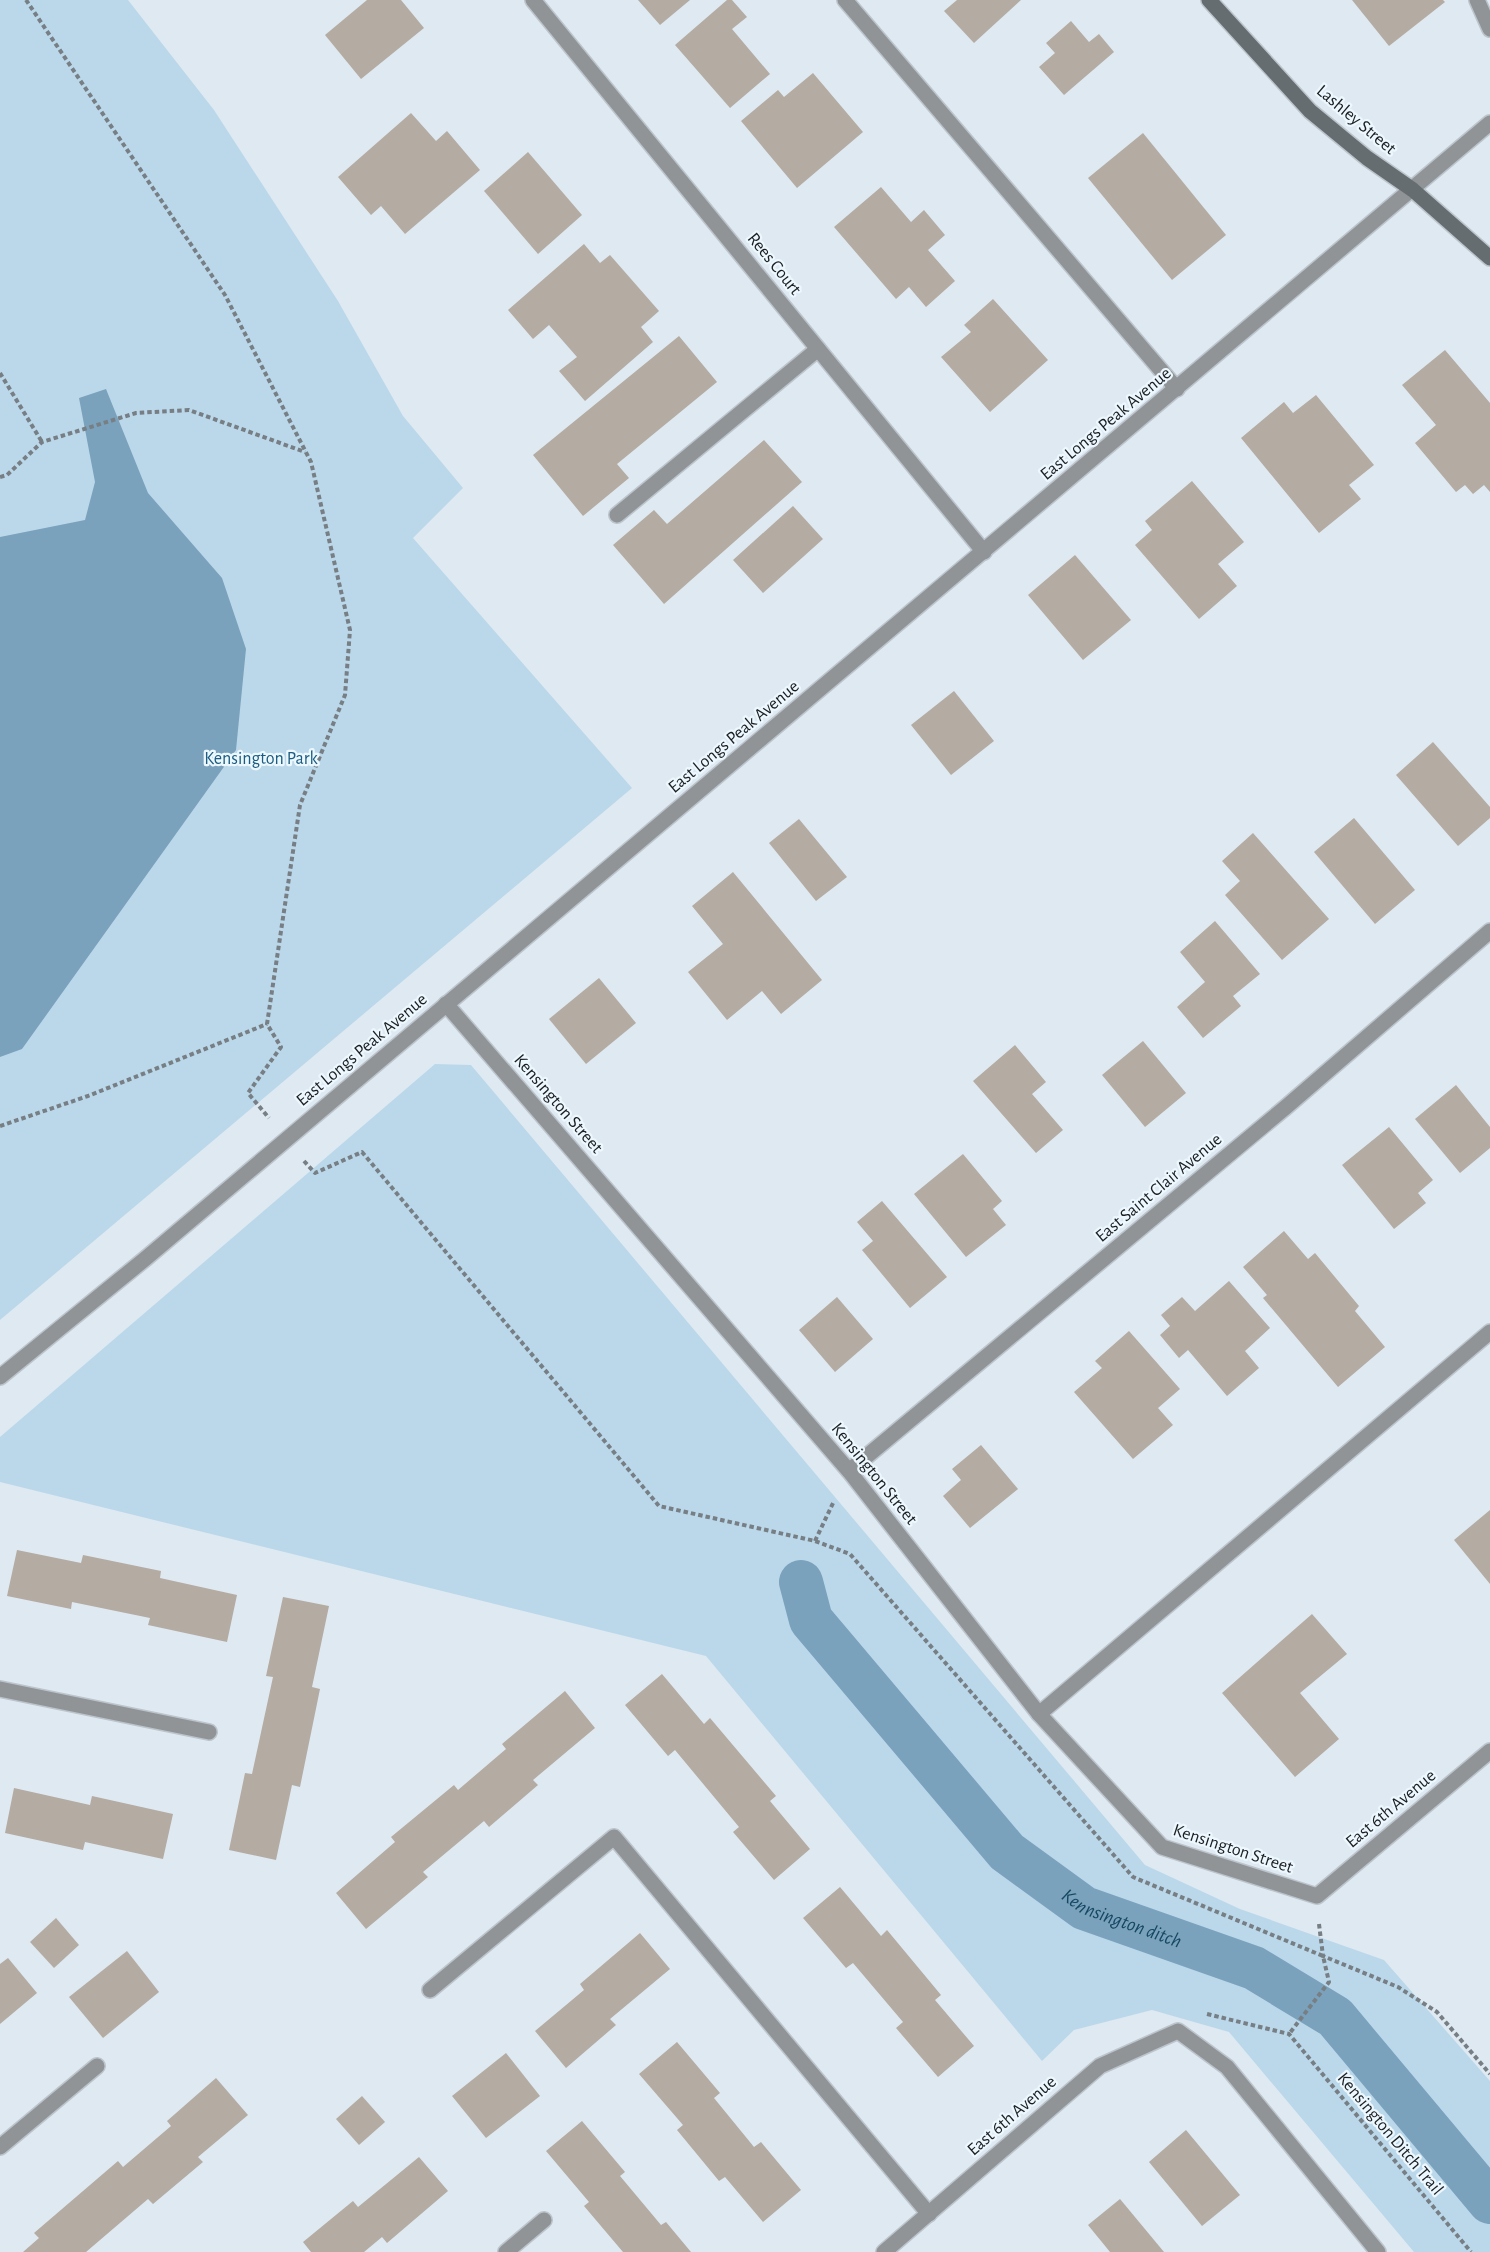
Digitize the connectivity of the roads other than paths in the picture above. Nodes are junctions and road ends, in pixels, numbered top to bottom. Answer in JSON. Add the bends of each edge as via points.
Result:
{"nodes":[{"id":1,"x":533,"y":0,"type":"edge"},
{"id":2,"x":845,"y":0,"type":"edge"},
{"id":3,"x":1209,"y":0,"type":"edge"},
{"id":4,"x":1477,"y":0,"type":"edge"},
{"id":5,"x":1490,"y":29,"type":"edge"},
{"id":6,"x":1490,"y":123,"type":"edge"},
{"id":7,"x":1413,"y":190,"type":"junction"},
{"id":8,"x":1490,"y":258,"type":"edge"},
{"id":9,"x":818,"y":349,"type":"junction"},
{"id":10,"x":1177,"y":389,"type":"junction"},
{"id":11,"x":617,"y":515,"type":"dead end"},
{"id":12,"x":984,"y":552,"type":"junction"},
{"id":13,"x":1490,"y":931,"type":"edge"},
{"id":14,"x":446,"y":1004,"type":"junction"},
{"id":15,"x":1490,"y":1332,"type":"edge"},
{"id":16,"x":0,"y":1377,"type":"edge"},
{"id":17,"x":849,"y":1471,"type":"junction"},
{"id":18,"x":0,"y":1689,"type":"edge"},
{"id":19,"x":1039,"y":1714,"type":"junction"},
{"id":20,"x":209,"y":1732,"type":"dead end"},
{"id":21,"x":1490,"y":1751,"type":"edge"},
{"id":22,"x":1317,"y":1896,"type":"joint"},
{"id":23,"x":430,"y":1990,"type":"dead end"},
{"id":24,"x":97,"y":2066,"type":"dead end"},
{"id":25,"x":0,"y":2147,"type":"edge"},
{"id":26,"x":929,"y":2214,"type":"junction"},
{"id":27,"x":544,"y":2220,"type":"dead end"},
{"id":28,"x":506,"y":2252,"type":"edge"},
{"id":29,"x":885,"y":2252,"type":"edge"},
{"id":30,"x":1378,"y":2252,"type":"edge"}],
"edges":[{"from":1,"to":9,"type":"street","name":"Rees Court"},
{"from":2,"to":10,"type":"street"},
{"from":3,"to":7,"type":"main road","name":"Lashley Street","via":[[1310,111]]},
{"from":4,"to":5,"type":"street"},
{"from":6,"to":7,"type":"street","name":"East Longs Peak Avenue"},
{"from":7,"to":8,"type":"main road","name":"Lashley Street"},
{"from":7,"to":10,"type":"street","name":"East Longs Peak Avenue"},
{"from":9,"to":11,"type":"street"},
{"from":9,"to":12,"type":"street","name":"Rees Court"},
{"from":10,"to":12,"type":"street","name":"East Longs Peak Avenue"},
{"from":12,"to":14,"type":"street","name":"East Longs Peak Avenue"},
{"from":13,"to":17,"type":"street","name":"East Saint Clair Avenue","via":[[1286,1107]]},
{"from":14,"to":16,"type":"street","name":"East Longs Peak Avenue"},
{"from":14,"to":17,"type":"street","name":"Kensington Street"},
{"from":15,"to":19,"type":"street"},
{"from":17,"to":19,"type":"street","name":"Kensington Street"},
{"from":18,"to":20,"type":"street"},
{"from":19,"to":22,"type":"street","name":"Kensington Street","via":[[1162,1847]]},
{"from":21,"to":22,"type":"street","name":"East 6th Avenue"},
{"from":23,"to":26,"type":"street","via":[[614,1837]]},
{"from":24,"to":25,"type":"street"},
{"from":26,"to":29,"type":"street","name":"East 6th Avenue"},
{"from":26,"to":30,"type":"street","name":"East 6th Avenue","via":[[1100,2066],[1178,2031],[1227,2067]]},
{"from":27,"to":28,"type":"street"}]}
